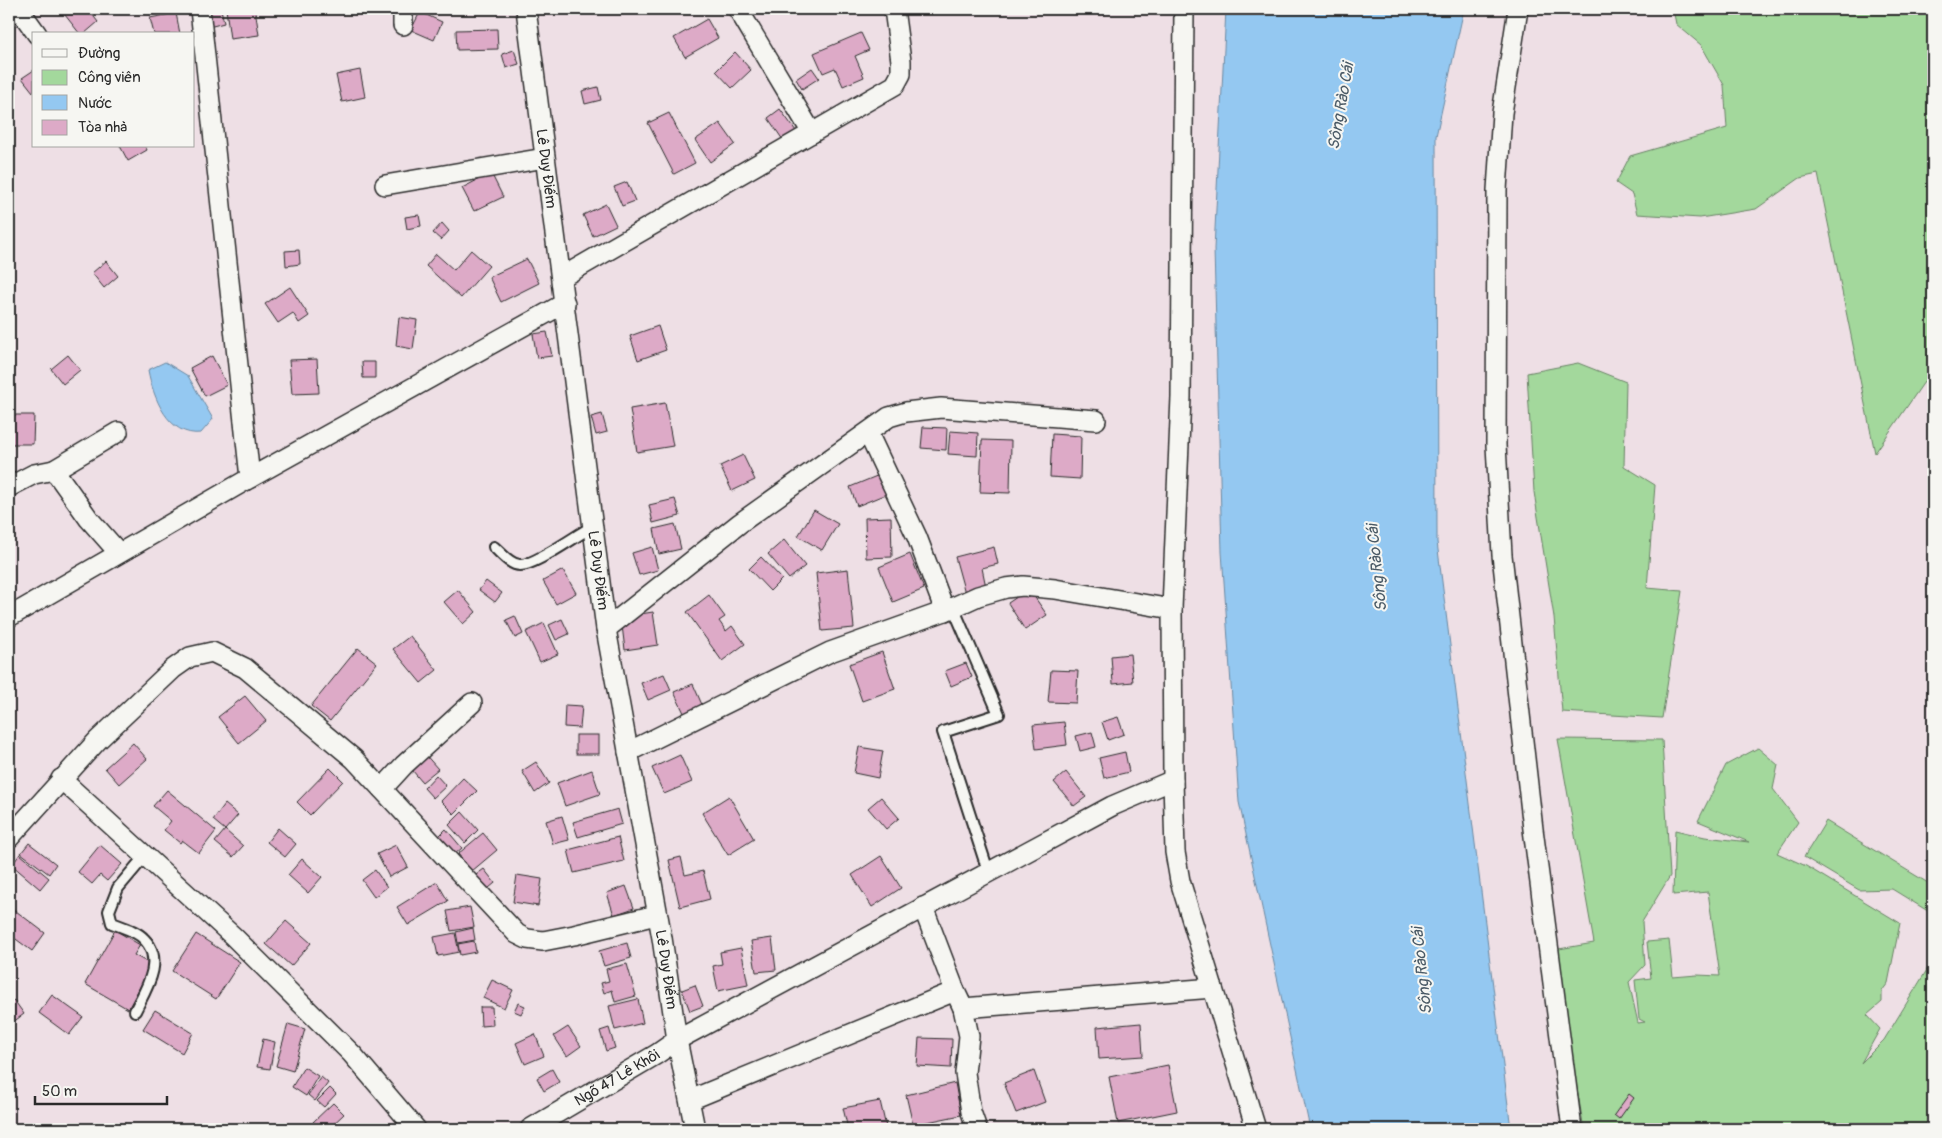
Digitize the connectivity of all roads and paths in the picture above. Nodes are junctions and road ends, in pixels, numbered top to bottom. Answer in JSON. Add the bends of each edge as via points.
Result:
{"nodes":[{"id":1,"x":19,"y":9,"type":"edge"},
{"id":2,"x":200,"y":9,"type":"edge"},
{"id":3,"x":526,"y":9,"type":"edge"},
{"id":4,"x":738,"y":9,"type":"edge"},
{"id":5,"x":894,"y":9,"type":"edge"},
{"id":6,"x":1184,"y":9,"type":"edge"},
{"id":7,"x":1518,"y":9,"type":"edge"},
{"id":8,"x":36,"y":32,"type":"edge"},
{"id":9,"x":812,"y":133,"type":"junction"},
{"id":10,"x":545,"y":158,"type":"junction"},
{"id":11,"x":386,"y":185,"type":"dead end"},
{"id":12,"x":562,"y":277,"type":"junction"},
{"id":13,"x":565,"y":303,"type":"junction"},
{"id":14,"x":1096,"y":420,"type":"dead end"},
{"id":15,"x":118,"y":432,"type":"dead end"},
{"id":16,"x":868,"y":433,"type":"junction"},
{"id":17,"x":54,"y":470,"type":"junction"},
{"id":18,"x":250,"y":478,"type":"junction"},
{"id":19,"x":9,"y":487,"type":"edge"},
{"id":20,"x":593,"y":526,"type":"junction"},
{"id":21,"x":494,"y":547,"type":"dead end"},
{"id":22,"x":119,"y":553,"type":"junction"},
{"id":23,"x":949,"y":609,"type":"junction"},
{"id":24,"x":1172,"y":609,"type":"junction"},
{"id":25,"x":9,"y":617,"type":"edge"},
{"id":26,"x":606,"y":629,"type":"junction"},
{"id":27,"x":472,"y":703,"type":"dead end"},
{"id":28,"x":628,"y":752,"type":"junction"},
{"id":29,"x":61,"y":780,"type":"junction"},
{"id":30,"x":1173,"y":780,"type":"junction"},
{"id":31,"x":382,"y":788,"type":"junction"},
{"id":32,"x":9,"y":838,"type":"edge"},
{"id":33,"x":145,"y":856,"type":"junction"},
{"id":34,"x":988,"y":872,"type":"junction"},
{"id":35,"x":923,"y":907,"type":"junction"},
{"id":36,"x":656,"y":915,"type":"junction"},
{"id":37,"x":1213,"y":988,"type":"junction"},
{"id":38,"x":955,"y":991,"type":"junction"},
{"id":39,"x":963,"y":1008,"type":"junction"},
{"id":40,"x":135,"y":1011,"type":"dead end"},
{"id":41,"x":677,"y":1040,"type":"junction"},
{"id":42,"x":690,"y":1100,"type":"junction"},
{"id":43,"x":416,"y":1129,"type":"edge"},
{"id":44,"x":530,"y":1129,"type":"edge"},
{"id":45,"x":695,"y":1129,"type":"edge"},
{"id":46,"x":977,"y":1129,"type":"edge"},
{"id":47,"x":1256,"y":1129,"type":"edge"},
{"id":48,"x":1572,"y":1129,"type":"edge"}],
"edges":[{"from":1,"to":8,"type":"street"},
{"from":2,"to":18,"type":"street"},
{"from":3,"to":10,"type":"street","name":"Lê Duy Điếm"},
{"from":4,"to":9,"type":"street"},
{"from":5,"to":9,"type":"street","via":[[901,68],[895,85]]},
{"from":6,"to":24,"type":"street","via":[[1182,397]]},
{"from":7,"to":48,"type":"street","via":[[1502,113],[1497,190],[1496,445],[1502,555],[1533,830]]},
{"from":9,"to":12,"type":"street"},
{"from":10,"to":11,"type":"street"},
{"from":10,"to":12,"type":"street","name":"Lê Duy Điếm"},
{"from":12,"to":13,"type":"street","name":"Lê Duy Điếm"},
{"from":13,"to":18,"type":"street"},
{"from":13,"to":20,"type":"street","name":"Lê Duy Điếm"},
{"from":14,"to":16,"type":"street","via":[[941,408],[906,412],[889,418]]},
{"from":15,"to":17,"type":"street"},
{"from":16,"to":23,"type":"street"},
{"from":16,"to":26,"type":"street","via":[[740,523]]},
{"from":17,"to":19,"type":"street","via":[[34,474]]},
{"from":17,"to":22,"type":"street","via":[[89,519]]},
{"from":18,"to":22,"type":"street"},
{"from":20,"to":21,"type":"lane","via":[[536,560],[520,565],[511,562]]},
{"from":20,"to":26,"type":"street","name":"Lê Duy Điếm"},
{"from":22,"to":25,"type":"street"},
{"from":23,"to":24,"type":"street","via":[[978,596],[1023,586]]},
{"from":23,"to":28,"type":"street","via":[[830,652]]},
{"from":23,"to":34,"type":"lane","via":[[999,714],[944,732]]},
{"from":24,"to":30,"type":"street"},
{"from":26,"to":28,"type":"street","name":"Lê Duy Điếm"},
{"from":27,"to":31,"type":"street"},
{"from":28,"to":36,"type":"street","name":"Lê Duy Điếm"},
{"from":29,"to":31,"type":"street","via":[[173,669],[190,656],[212,652],[245,668],[286,700]]},
{"from":29,"to":32,"type":"street"},
{"from":29,"to":33,"type":"street"},
{"from":30,"to":34,"type":"street","name":"Ngõ 47 Lê Khôi","via":[[1112,806]]},
{"from":30,"to":37,"type":"street","via":[[1175,852],[1180,881]]},
{"from":31,"to":36,"type":"street","via":[[517,934],[527,939],[543,941]]},
{"from":33,"to":40,"type":"lane","via":[[118,888],[109,911],[112,923],[143,938],[154,952],[153,974]]},
{"from":33,"to":43,"type":"street","via":[[233,936],[352,1054]]},
{"from":34,"to":35,"type":"street","name":"Ngõ 47 Lê Khôi"},
{"from":35,"to":38,"type":"street"},
{"from":35,"to":41,"type":"street","name":"Ngõ 47 Lê Khôi"},
{"from":36,"to":41,"type":"street","name":"Lê Duy Điếm"},
{"from":37,"to":39,"type":"street"},
{"from":37,"to":47,"type":"street"},
{"from":38,"to":39,"type":"street"},
{"from":38,"to":42,"type":"street"},
{"from":39,"to":46,"type":"street","via":[[968,1036],[965,1072]]},
{"from":41,"to":42,"type":"street","name":"Lê Duy Điếm"},
{"from":41,"to":44,"type":"street","name":"Ngõ 47 Lê Khôi"},
{"from":42,"to":45,"type":"street","name":"Lê Duy Điếm"}]}
